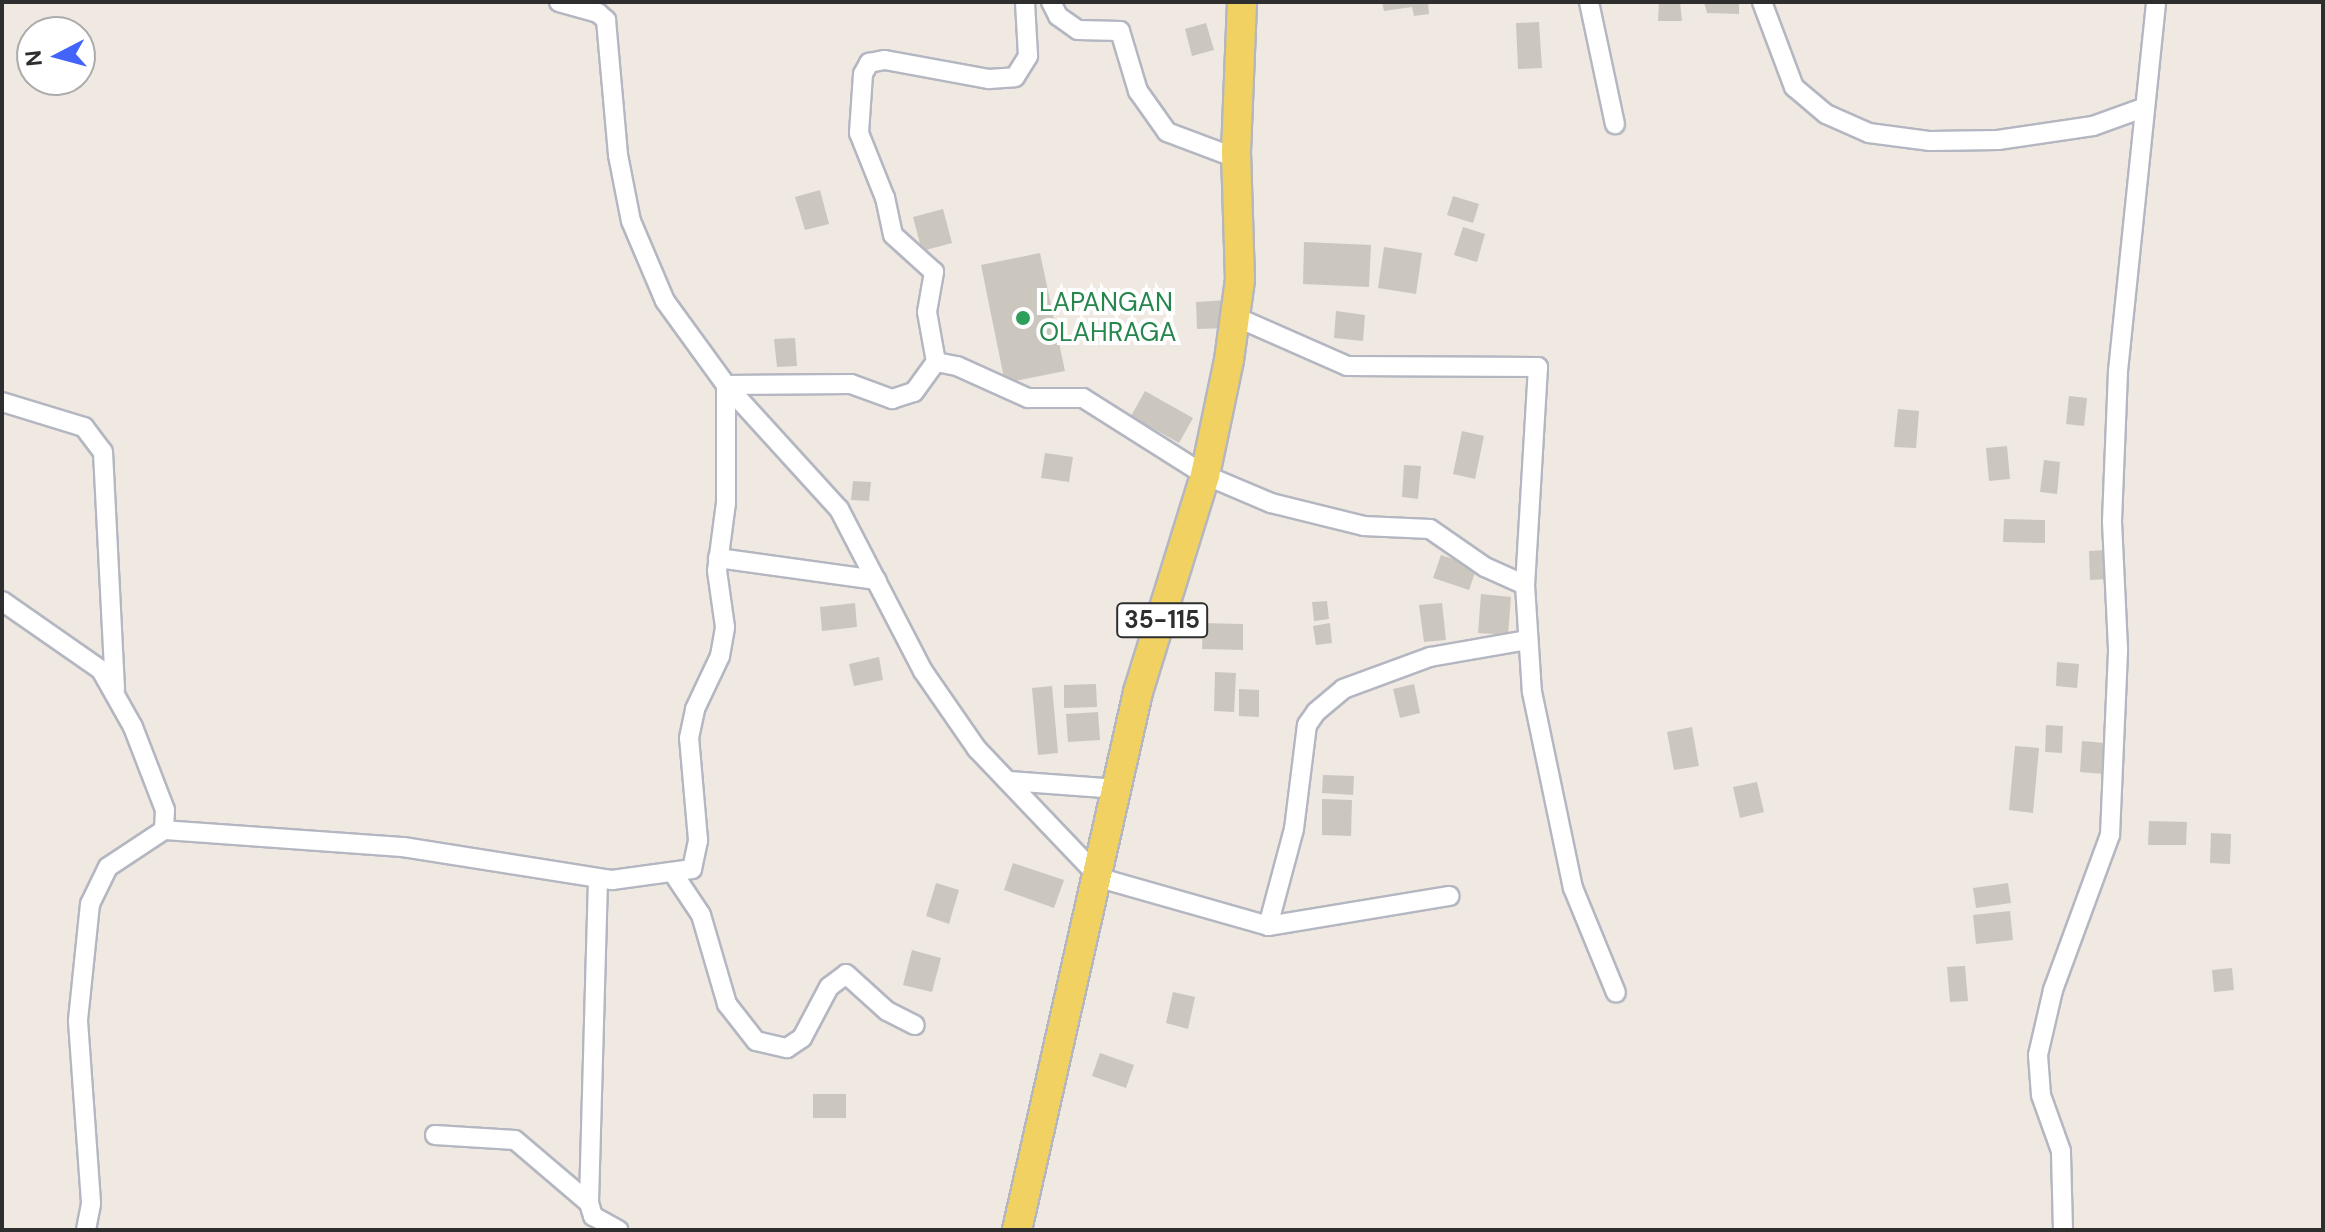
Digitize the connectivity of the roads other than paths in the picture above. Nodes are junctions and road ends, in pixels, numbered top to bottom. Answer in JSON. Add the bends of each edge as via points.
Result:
{"nodes":[{"id":1,"x":559,"y":2,"type":"edge"},
{"id":2,"x":1025,"y":2,"type":"edge"},
{"id":3,"x":1051,"y":2,"type":"edge"},
{"id":4,"x":1242,"y":2,"type":"edge"},
{"id":5,"x":1589,"y":2,"type":"edge"},
{"id":6,"x":1762,"y":2,"type":"edge"},
{"id":7,"x":2156,"y":2,"type":"edge"},
{"id":8,"x":2143,"y":108,"type":"junction"},
{"id":9,"x":1615,"y":124,"type":"dead end"},
{"id":10,"x":1236,"y":158,"type":"junction"},
{"id":11,"x":1236,"y":317,"type":"junction"},
{"id":12,"x":936,"y":362,"type":"junction"},
{"id":13,"x":726,"y":385,"type":"junction"},
{"id":14,"x":2,"y":402,"type":"edge"},
{"id":15,"x":1205,"y":475,"type":"junction"},
{"id":16,"x":718,"y":558,"type":"junction"},
{"id":17,"x":876,"y":580,"type":"junction"},
{"id":18,"x":1525,"y":585,"type":"junction"},
{"id":19,"x":2,"y":601,"type":"edge"},
{"id":20,"x":1527,"y":640,"type":"junction"},
{"id":21,"x":115,"y":690,"type":"junction"},
{"id":22,"x":1009,"y":781,"type":"junction"},
{"id":23,"x":1118,"y":789,"type":"junction"},
{"id":24,"x":164,"y":830,"type":"junction"},
{"id":25,"x":673,"y":873,"type":"junction"},
{"id":26,"x":1100,"y":878,"type":"junction"},
{"id":27,"x":598,"y":879,"type":"junction"},
{"id":28,"x":1450,"y":896,"type":"dead end"},
{"id":29,"x":1268,"y":926,"type":"junction"},
{"id":30,"x":1616,"y":993,"type":"dead end"},
{"id":31,"x":915,"y":1025,"type":"dead end"},
{"id":32,"x":435,"y":1135,"type":"dead end"},
{"id":33,"x":589,"y":1203,"type":"junction"},
{"id":34,"x":86,"y":1230,"type":"edge"},
{"id":35,"x":618,"y":1230,"type":"edge"},
{"id":36,"x":1017,"y":1230,"type":"edge"},
{"id":37,"x":2063,"y":1230,"type":"edge"}],
"edges":[{"from":1,"to":13,"type":"street","via":[[606,20],[618,155],[631,221],[665,301]]},
{"from":2,"to":12,"type":"street","via":[[1028,56],[1015,77],[989,79],[885,60],[869,63],[863,74],[859,133],[885,198],[893,235],[934,272],[927,312]]},
{"from":3,"to":10,"type":"street","via":[[1058,16],[1078,30],[1122,33],[1138,91],[1167,132]]},
{"from":4,"to":10,"type":"main road","number":"35-115"},
{"from":5,"to":9,"type":"street"},
{"from":6,"to":8,"type":"street","via":[[1794,87],[1826,114],[1869,133],[1930,141],[1998,140],[2093,126]]},
{"from":7,"to":8,"type":"street"},
{"from":8,"to":37,"type":"street","via":[[2118,371],[2112,521],[2118,649],[2110,835],[2053,990],[2038,1055],[2041,1095],[2061,1151]]},
{"from":10,"to":11,"type":"main road","number":"35-115"},
{"from":11,"to":15,"type":"main road","number":"35-115"},
{"from":11,"to":18,"type":"street","via":[[1347,366],[1538,367]]},
{"from":12,"to":13,"type":"street","via":[[914,392],[892,399],[836,383]]},
{"from":12,"to":15,"type":"street","via":[[972,371],[1028,398],[1083,398]]},
{"from":13,"to":16,"type":"street","via":[[726,503]]},
{"from":13,"to":17,"type":"street","via":[[839,509]]},
{"from":14,"to":21,"type":"street","via":[[84,427],[103,452]]},
{"from":15,"to":18,"type":"street","via":[[1299,513],[1364,526],[1430,529],[1485,567]]},
{"from":15,"to":23,"type":"main road","number":"35-115","via":[[1138,692]]},
{"from":16,"to":17,"type":"street"},
{"from":16,"to":25,"type":"street","via":[[724,644],[695,709],[689,738],[698,859],[692,869]]},
{"from":17,"to":22,"type":"street","via":[[923,671],[977,749]]},
{"from":18,"to":20,"type":"street"},
{"from":19,"to":21,"type":"street","via":[[84,657]]},
{"from":20,"to":29,"type":"street","via":[[1430,657],[1343,689],[1316,712],[1307,725],[1294,829]]},
{"from":20,"to":30,"type":"street","via":[[1532,692],[1573,888]]},
{"from":21,"to":24,"type":"street","via":[[162,797]]},
{"from":22,"to":23,"type":"street"},
{"from":22,"to":26,"type":"street"},
{"from":23,"to":26,"type":"main road","number":"35-115"},
{"from":24,"to":27,"type":"street","via":[[403,847]]},
{"from":24,"to":34,"type":"street","via":[[108,867],[90,904],[78,1021],[91,1204]]},
{"from":25,"to":27,"type":"street"},
{"from":25,"to":31,"type":"street","via":[[701,915],[727,1004],[756,1041],[787,1048],[802,1038],[829,987],[846,974],[887,1011]]},
{"from":26,"to":29,"type":"street"},
{"from":26,"to":36,"type":"main road","number":"35-115"},
{"from":27,"to":33,"type":"street"},
{"from":28,"to":29,"type":"street"},
{"from":32,"to":33,"type":"street","via":[[515,1140]]},
{"from":33,"to":35,"type":"street","via":[[593,1216]]}]}
